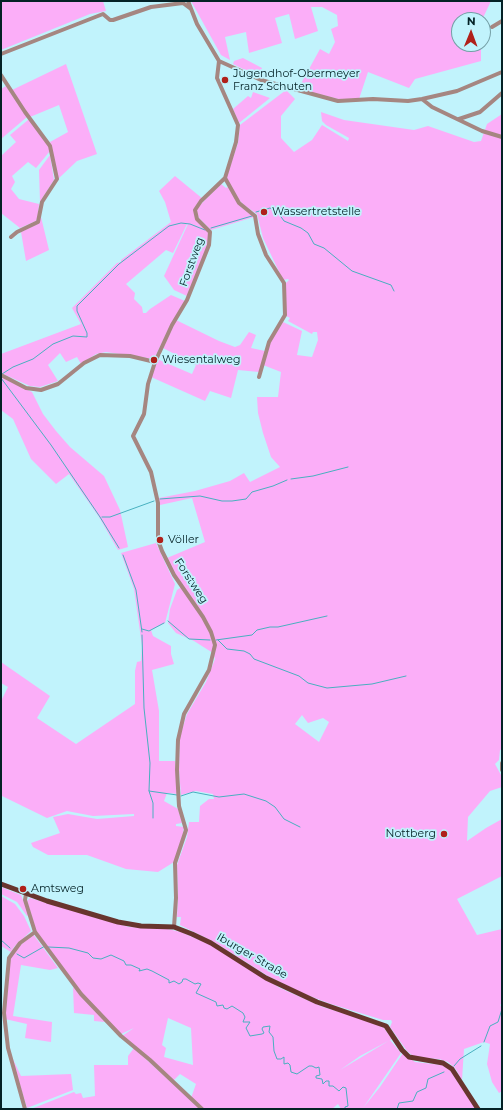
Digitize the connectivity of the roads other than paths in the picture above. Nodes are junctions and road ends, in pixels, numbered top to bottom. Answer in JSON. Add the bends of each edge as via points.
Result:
{"nodes":[{"id":1,"x":188,"y":1,"type":"edge"},
{"id":2,"x":183,"y":2,"type":"edge"},
{"id":3,"x":191,"y":9,"type":"junction"},
{"id":4,"x":502,"y":21,"type":"edge"},
{"id":5,"x":492,"y":27,"type":"dead end"},
{"id":6,"x":1,"y":54,"type":"edge"},
{"id":7,"x":219,"y":61,"type":"junction"},
{"id":8,"x":502,"y":72,"type":"edge"},
{"id":9,"x":1,"y":74,"type":"edge"},
{"id":10,"x":502,"y":93,"type":"edge"},
{"id":11,"x":422,"y":99,"type":"junction"},
{"id":12,"x":459,"y":119,"type":"junction"},
{"id":13,"x":502,"y":136,"type":"edge"},
{"id":14,"x":224,"y":178,"type":"junction"},
{"id":15,"x":11,"y":237,"type":"dead end"},
{"id":16,"x":154,"y":362,"type":"junction"},
{"id":17,"x":2,"y":375,"type":"edge"},
{"id":18,"x":259,"y":377,"type":"dead end"},
{"id":19,"x":502,"y":763,"type":"edge"},
{"id":20,"x":502,"y":770,"type":"edge"},
{"id":21,"x":1,"y":884,"type":"edge"},
{"id":22,"x":26,"y":894,"type":"junction"},
{"id":23,"x":174,"y":927,"type":"junction"},
{"id":24,"x":35,"y":932,"type":"junction"},
{"id":25,"x":25,"y":1109,"type":"edge"},
{"id":26,"x":202,"y":1109,"type":"edge"},
{"id":27,"x":478,"y":1109,"type":"edge"}],
"edges":[{"from":1,"to":3,"type":"street"},
{"from":2,"to":3,"type":"street"},
{"from":2,"to":6,"type":"street","via":[[151,7],[113,20],[103,14]]},
{"from":3,"to":7,"type":"street"},
{"from":4,"to":5,"type":"street"},
{"from":7,"to":11,"type":"street","via":[[261,80],[338,102]]},
{"from":7,"to":14,"type":"street","name":"Forstweg","via":[[217,78],[238,125],[236,142]]},
{"from":8,"to":11,"type":"street","via":[[447,94]]},
{"from":9,"to":15,"type":"street","via":[[50,146],[57,179],[42,202],[38,222]]},
{"from":10,"to":12,"type":"street","via":[[480,112]]},
{"from":11,"to":12,"type":"street","via":[[432,107]]},
{"from":12,"to":13,"type":"street","via":[[482,131]]},
{"from":14,"to":16,"type":"street","name":"Forstweg","via":[[195,210],[197,219],[210,232],[209,245],[187,300]]},
{"from":14,"to":18,"type":"street","via":[[239,203],[255,216],[266,255],[284,283],[285,315],[269,342]]},
{"from":16,"to":17,"type":"street","via":[[130,356],[100,355],[84,363],[58,384],[41,390],[26,388]]},
{"from":16,"to":23,"type":"street","name":"Forstweg","via":[[144,414],[133,436],[151,472],[158,503],[158,540],[162,551],[174,575],[203,617],[215,645],[209,670],[184,714],[178,740],[179,806],[186,830],[175,863]]},
{"from":19,"to":20,"type":"street"},
{"from":21,"to":22,"type":"main road","name":"Iburger Straße"},
{"from":22,"to":23,"type":"main road","name":"Iburger Straße","via":[[118,922]]},
{"from":22,"to":24,"type":"street","via":[[25,900]]},
{"from":23,"to":27,"type":"main road","name":"Iburger Straße","via":[[211,943],[266,978],[317,1002],[386,1026],[402,1050],[410,1057],[443,1063],[452,1069]]},
{"from":24,"to":25,"type":"street","via":[[20,943],[9,958],[4,1013],[8,1048]]},
{"from":24,"to":26,"type":"street","via":[[81,994],[108,1024]]}]}
